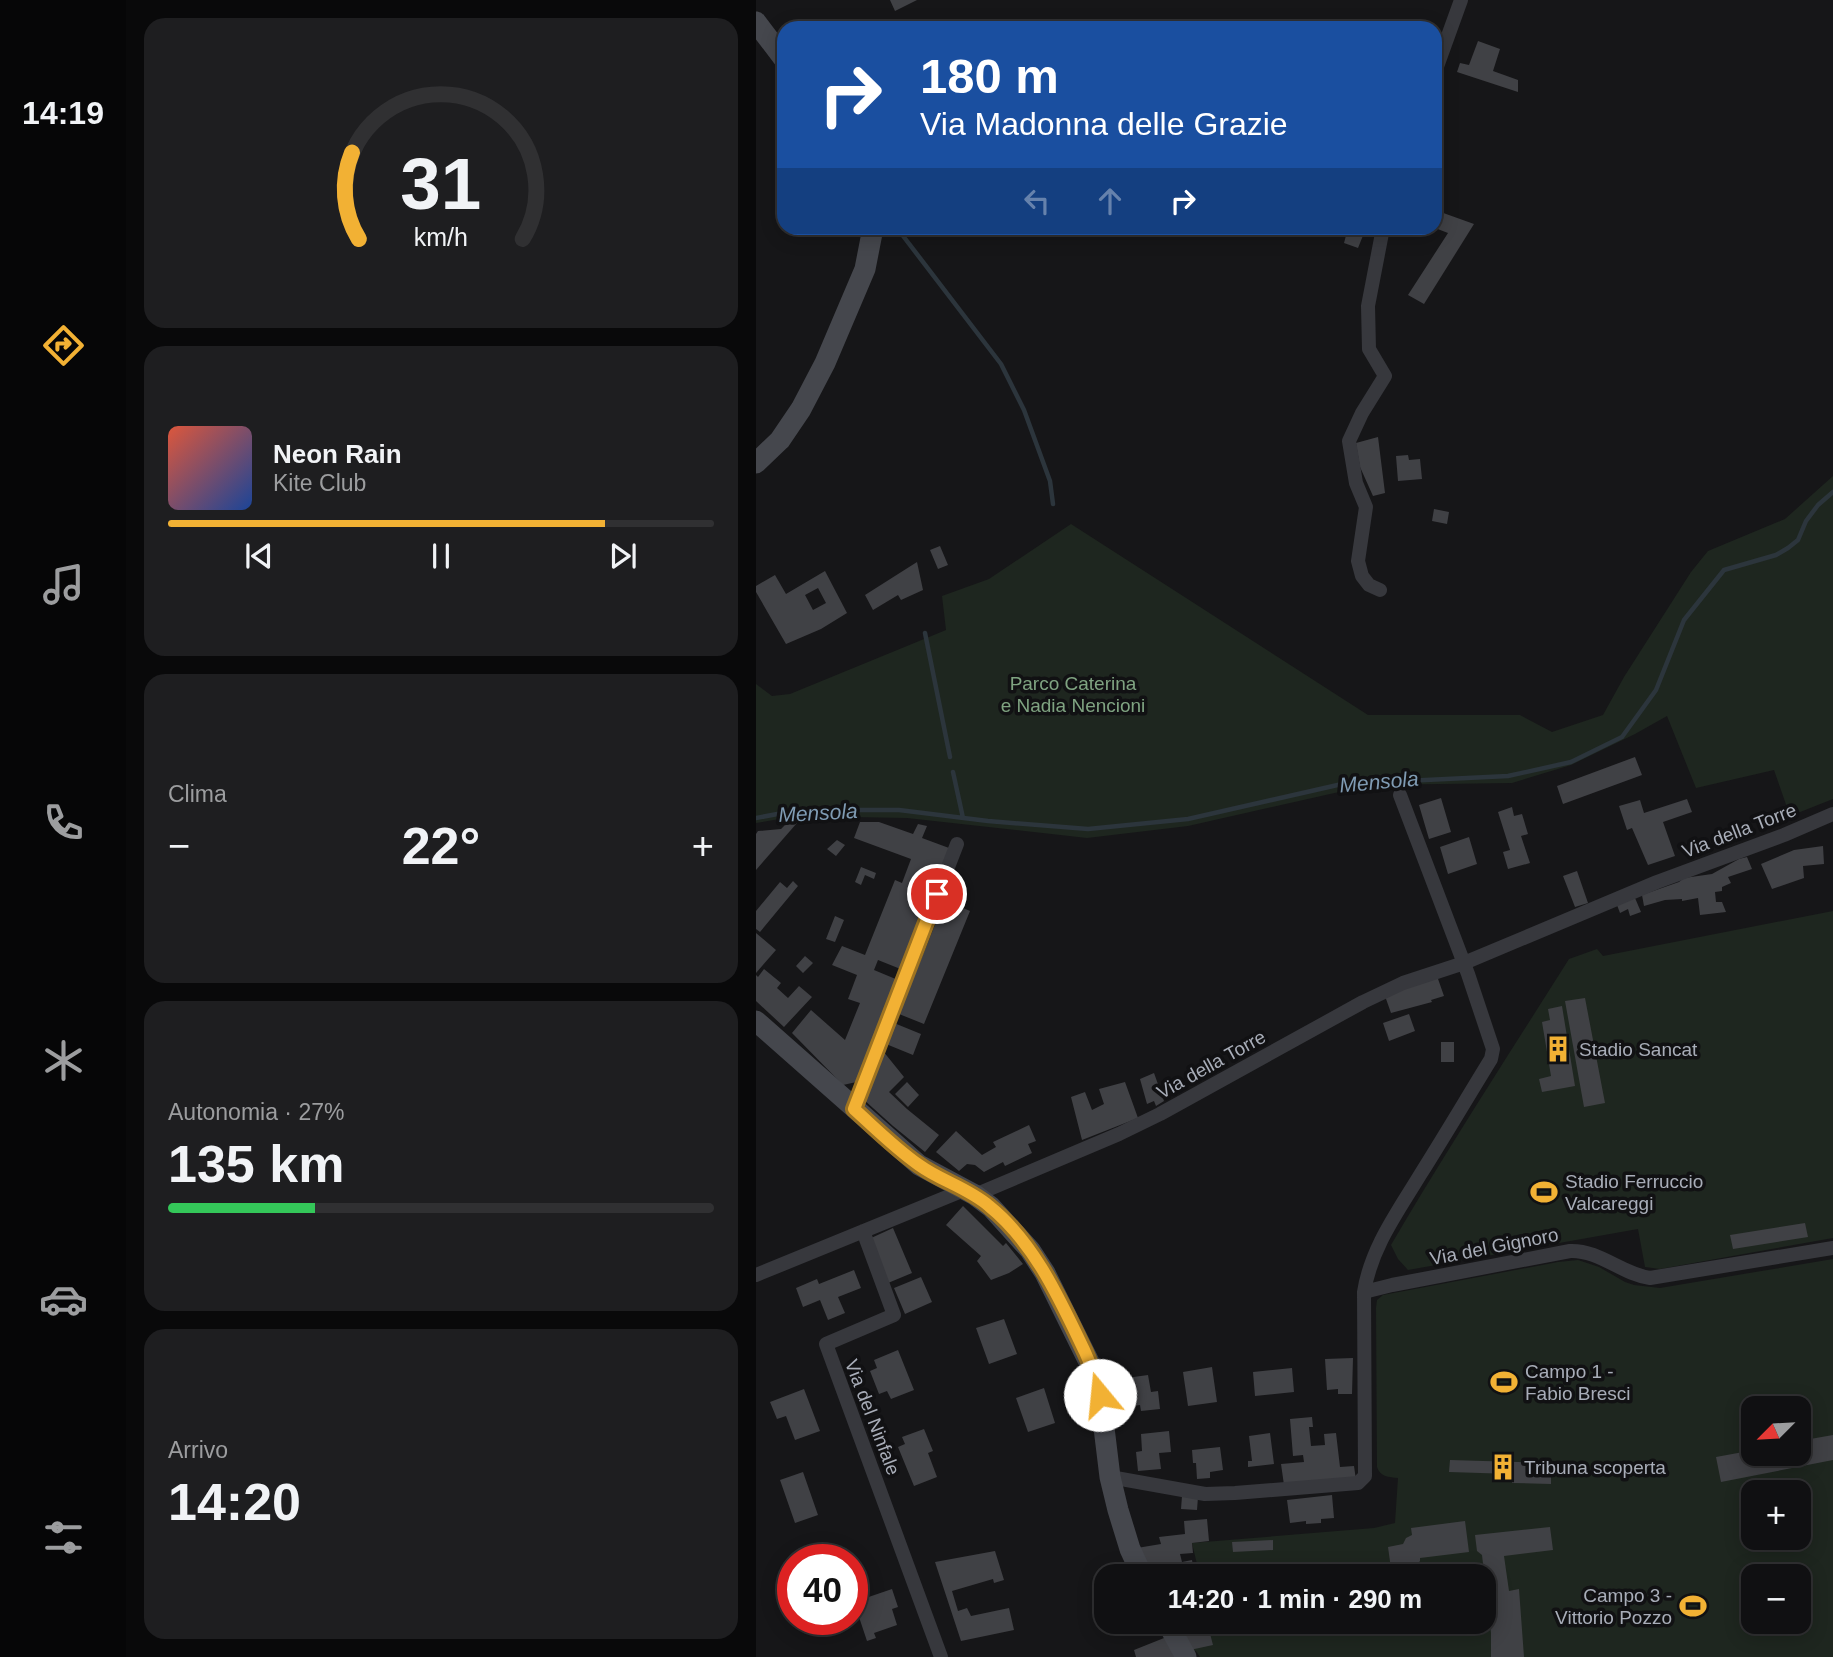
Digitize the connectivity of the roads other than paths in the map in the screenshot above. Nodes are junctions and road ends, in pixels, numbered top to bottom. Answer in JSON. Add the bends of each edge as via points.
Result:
{"nodes":[{"id":1,"x":1461,"y":0,"type":"edge"},
{"id":2,"x":756,"y":22,"type":"edge"},
{"id":3,"x":777,"y":50,"type":"edge"},
{"id":4,"x":1442,"y":53,"type":"edge"},
{"id":5,"x":872,"y":235,"type":"edge"},
{"id":6,"x":1382,"y":235,"type":"edge"},
{"id":7,"x":756,"y":463,"type":"edge"},
{"id":8,"x":1380,"y":590,"type":"dead end"},
{"id":9,"x":1400,"y":795,"type":"dead end"},
{"id":10,"x":1833,"y":814,"type":"edge"},
{"id":11,"x":957,"y":844,"type":"dead end"},
{"id":12,"x":1464,"y":963,"type":"junction"},
{"id":13,"x":756,"y":1021,"type":"edge"},
{"id":14,"x":854,"y":1109,"type":"junction"},
{"id":15,"x":970,"y":1193,"type":"junction"},
{"id":16,"x":863,"y":1231,"type":"junction"},
{"id":17,"x":1833,"y":1248,"type":"edge"},
{"id":18,"x":756,"y":1275,"type":"edge"},
{"id":19,"x":1364,"y":1292,"type":"junction"},
{"id":20,"x":1111,"y":1477,"type":"junction"},
{"id":21,"x":1138,"y":1564,"type":"edge"},
{"id":22,"x":1174,"y":1634,"type":"edge"},
{"id":23,"x":941,"y":1657,"type":"edge"},
{"id":24,"x":1186,"y":1657,"type":"edge"}],
"edges":[{"from":1,"to":4,"type":"street"},
{"from":2,"to":3,"type":"street"},
{"from":5,"to":7,"type":"street","via":[[865,269],[825,363],[780,440]]},
{"from":6,"to":8,"type":"street","via":[[1368,306],[1369,349],[1385,376],[1349,441],[1356,483],[1366,507],[1357,561],[1369,585]]},
{"from":9,"to":12,"type":"street"},
{"from":10,"to":12,"type":"street","name":"Via della Torre"},
{"from":11,"to":14,"type":"street"},
{"from":12,"to":15,"type":"street","name":"Via della Torre","via":[[1363,1002],[1119,1134]]},
{"from":12,"to":19,"type":"street","via":[[1493,1054],[1377,1248]]},
{"from":13,"to":14,"type":"street"},
{"from":14,"to":15,"type":"street","via":[[919,1165]]},
{"from":15,"to":16,"type":"street","name":"Via della Torre"},
{"from":15,"to":20,"type":"street","via":[[991,1207],[1030,1250],[1085,1352],[1100,1395]]},
{"from":16,"to":18,"type":"street","name":"Via della Torre"},
{"from":16,"to":23,"type":"street","name":"Via del Ninfale","via":[[894,1315],[826,1344]]},
{"from":17,"to":19,"type":"street","name":"Via del Gignoro","via":[[1650,1278],[1635,1276],[1592,1254],[1570,1251]]},
{"from":19,"to":20,"type":"street","via":[[1362,1481],[1205,1494]]},
{"from":20,"to":21,"type":"street"},
{"from":22,"to":24,"type":"street"}]}
